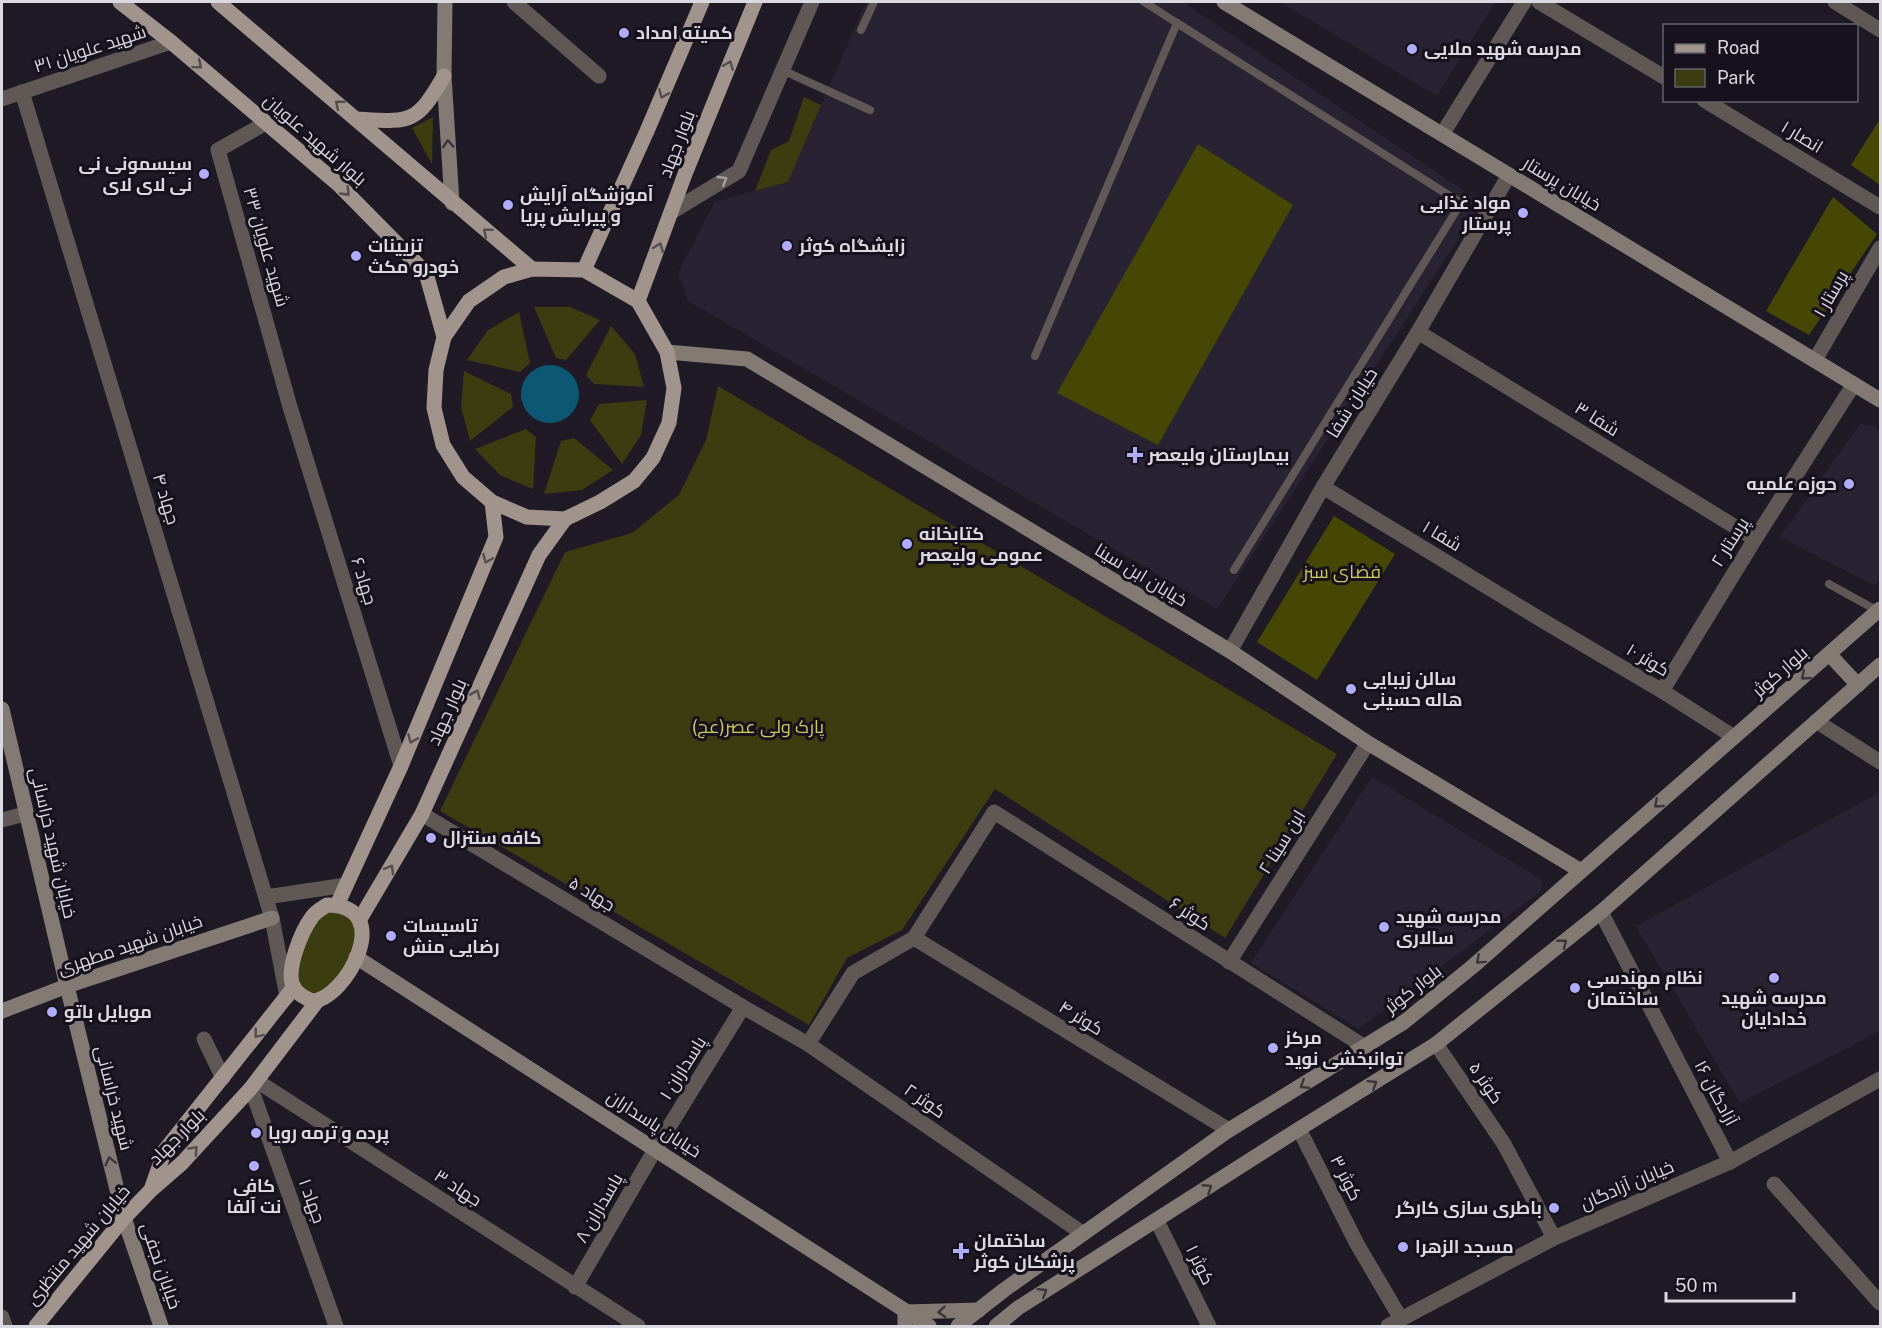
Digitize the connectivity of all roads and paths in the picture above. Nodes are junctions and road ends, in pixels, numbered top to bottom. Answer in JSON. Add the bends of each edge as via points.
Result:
{"nodes":[{"id":1,"x":120,"y":2,"type":"edge"},
{"id":2,"x":218,"y":2,"type":"edge"},
{"id":3,"x":445,"y":2,"type":"edge"},
{"id":4,"x":514,"y":2,"type":"edge"},
{"id":5,"x":702,"y":2,"type":"edge"},
{"id":6,"x":755,"y":2,"type":"edge"},
{"id":7,"x":812,"y":2,"type":"edge"},
{"id":8,"x":874,"y":2,"type":"edge"},
{"id":9,"x":1144,"y":2,"type":"edge"},
{"id":10,"x":1224,"y":2,"type":"edge"},
{"id":11,"x":1524,"y":2,"type":"edge"},
{"id":12,"x":1539,"y":2,"type":"edge"},
{"id":13,"x":1835,"y":2,"type":"edge"},
{"id":14,"x":1177,"y":22,"type":"junction"},
{"id":15,"x":861,"y":30,"type":"dead end"},
{"id":16,"x":1881,"y":30,"type":"edge"},
{"id":17,"x":171,"y":42,"type":"junction"},
{"id":18,"x":782,"y":70,"type":"junction"},
{"id":19,"x":444,"y":76,"type":"junction"},
{"id":20,"x":599,"y":76,"type":"dead end"},
{"id":21,"x":1663,"y":76,"type":"edge"},
{"id":22,"x":22,"y":92,"type":"junction"},
{"id":23,"x":2,"y":99,"type":"edge"},
{"id":24,"x":1707,"y":102,"type":"edge"},
{"id":25,"x":870,"y":110,"type":"dead end"},
{"id":26,"x":357,"y":119,"type":"junction"},
{"id":27,"x":266,"y":123,"type":"junction"},
{"id":28,"x":1443,"y":134,"type":"junction"},
{"id":29,"x":1509,"y":175,"type":"junction"},
{"id":30,"x":452,"y":202,"type":"junction"},
{"id":31,"x":1881,"y":207,"type":"edge"},
{"id":32,"x":673,"y":211,"type":"junction"},
{"id":33,"x":1881,"y":248,"type":"edge"},
{"id":34,"x":532,"y":269,"type":"junction"},
{"id":35,"x":584,"y":270,"type":"junction"},
{"id":36,"x":638,"y":301,"type":"junction"},
{"id":37,"x":1418,"y":332,"type":"junction"},
{"id":38,"x":444,"y":337,"type":"junction"},
{"id":39,"x":667,"y":352,"type":"junction"},
{"id":40,"x":1035,"y":356,"type":"dead end"},
{"id":41,"x":1815,"y":360,"type":"junction"},
{"id":42,"x":1854,"y":384,"type":"junction"},
{"id":43,"x":1881,"y":400,"type":"edge"},
{"id":44,"x":290,"y":407,"type":"joint"},
{"id":45,"x":1323,"y":487,"type":"junction"},
{"id":46,"x":492,"y":502,"type":"junction"},
{"id":47,"x":565,"y":519,"type":"junction"},
{"id":48,"x":1755,"y":539,"type":"junction"},
{"id":49,"x":1234,"y":570,"type":"dead end"},
{"id":50,"x":1829,"y":584,"type":"dead end"},
{"id":51,"x":1879,"y":610,"type":"edge"},
{"id":52,"x":1540,"y":619,"type":"joint"},
{"id":53,"x":1230,"y":651,"type":"junction"},
{"id":54,"x":1830,"y":655,"type":"junction"},
{"id":55,"x":1881,"y":665,"type":"edge"},
{"id":56,"x":1858,"y":685,"type":"junction"},
{"id":57,"x":1662,"y":691,"type":"junction"},
{"id":58,"x":2,"y":709,"type":"edge"},
{"id":59,"x":1816,"y":721,"type":"junction"},
{"id":60,"x":1734,"y":737,"type":"junction"},
{"id":61,"x":1368,"y":743,"type":"junction"},
{"id":62,"x":1881,"y":762,"type":"edge"},
{"id":63,"x":401,"y":766,"type":"junction"},
{"id":64,"x":422,"y":813,"type":"junction"},
{"id":65,"x":25,"y":814,"type":"junction"},
{"id":66,"x":2,"y":820,"type":"edge"},
{"id":67,"x":1581,"y":871,"type":"junction"},
{"id":68,"x":346,"y":885,"type":"junction"},
{"id":69,"x":266,"y":897,"type":"junction"},
{"id":70,"x":337,"y":905,"type":"junction"},
{"id":71,"x":1601,"y":912,"type":"junction"},
{"id":72,"x":272,"y":918,"type":"junction"},
{"id":73,"x":360,"y":919,"type":"junction"},
{"id":74,"x":914,"y":938,"type":"junction"},
{"id":75,"x":356,"y":957,"type":"junction"},
{"id":76,"x":1230,"y":962,"type":"junction"},
{"id":77,"x":67,"y":987,"type":"junction"},
{"id":78,"x":290,"y":992,"type":"junction"},
{"id":79,"x":318,"y":1000,"type":"junction"},
{"id":80,"x":743,"y":1007,"type":"junction"},
{"id":81,"x":2,"y":1011,"type":"edge"},
{"id":82,"x":204,"y":1039,"type":"dead end"},
{"id":83,"x":808,"y":1044,"type":"junction"},
{"id":84,"x":1436,"y":1044,"type":"junction"},
{"id":85,"x":1365,"y":1047,"type":"junction"},
{"id":86,"x":223,"y":1078,"type":"junction"},
{"id":87,"x":1881,"y":1078,"type":"edge"},
{"id":88,"x":254,"y":1085,"type":"junction"},
{"id":89,"x":1299,"y":1129,"type":"junction"},
{"id":90,"x":1229,"y":1130,"type":"junction"},
{"id":91,"x":656,"y":1148,"type":"junction"},
{"id":92,"x":1730,"y":1162,"type":"junction"},
{"id":93,"x":1774,"y":1184,"type":"dead end"},
{"id":94,"x":151,"y":1190,"type":"junction"},
{"id":95,"x":124,"y":1218,"type":"junction"},
{"id":96,"x":1157,"y":1221,"type":"junction"},
{"id":97,"x":1082,"y":1233,"type":"junction"},
{"id":98,"x":1554,"y":1238,"type":"junction"},
{"id":99,"x":575,"y":1287,"type":"junction"},
{"id":100,"x":1004,"y":1290,"type":"junction"},
{"id":101,"x":1881,"y":1303,"type":"edge"},
{"id":102,"x":1018,"y":1308,"type":"junction"},
{"id":103,"x":979,"y":1310,"type":"junction"},
{"id":104,"x":2,"y":1317,"type":"edge"},
{"id":105,"x":905,"y":1319,"type":"edge"},
{"id":106,"x":1394,"y":1323,"type":"edge"},
{"id":107,"x":339,"y":1324,"type":"edge"},
{"id":108,"x":1002,"y":1324,"type":"edge"},
{"id":109,"x":5,"y":1326,"type":"edge"},
{"id":110,"x":36,"y":1326,"type":"edge"},
{"id":111,"x":161,"y":1326,"type":"edge"},
{"id":112,"x":638,"y":1326,"type":"edge"},
{"id":113,"x":929,"y":1326,"type":"edge"},
{"id":114,"x":958,"y":1326,"type":"edge"},
{"id":115,"x":1209,"y":1326,"type":"edge"}],
"edges":[{"from":1,"to":17,"type":"main road","name":"بلوار شهید علویان"},
{"from":26,"to":2,"type":"main road","one_way":true},
{"from":3,"to":19,"type":"street"},
{"from":4,"to":20,"type":"street"},
{"from":5,"to":35,"type":"main road","name":"بلوار جهاد","one_way":true},
{"from":32,"to":6,"type":"main road","name":"بلوار جهاد","one_way":true},
{"from":7,"to":18,"type":"street"},
{"from":8,"to":15,"type":"lane"},
{"from":9,"to":14,"type":"lane"},
{"from":10,"to":28,"type":"street","name":"خیابان پرستار"},
{"from":11,"to":28,"type":"street"},
{"from":12,"to":21,"type":"street"},
{"from":13,"to":16,"type":"street"},
{"from":14,"to":40,"type":"lane"},
{"from":14,"to":49,"type":"lane","via":[[1461,203]]},
{"from":17,"to":22,"type":"street","name":"شهید علویان ۳۱"},
{"from":17,"to":27,"type":"main road","name":"بلوار شهید علویان","one_way":true},
{"from":18,"to":25,"type":"lane"},
{"from":32,"to":18,"type":"street","one_way":true,"via":[[739,171]]},
{"from":19,"to":26,"type":"main road","via":[[419,113],[397,121]]},
{"from":30,"to":19,"type":"street","one_way":true},
{"from":22,"to":23,"type":"street","name":"شهید علویان ۳۱"},
{"from":22,"to":69,"type":"street","name":"جهاد ۴"},
{"from":24,"to":31,"type":"street","name":"انصار ۱"},
{"from":26,"to":30,"type":"main road"},
{"from":27,"to":38,"type":"main road","name":"بلوار شهید علویان","one_way":true,"via":[[338,184],[426,273]]},
{"from":27,"to":44,"type":"street","name":"شهید علویان ۳۳","via":[[218,150]]},
{"from":28,"to":29,"type":"street","name":"خیابان پرستار"},
{"from":29,"to":37,"type":"street","name":"خیابان شفا"},
{"from":29,"to":41,"type":"street","name":"خیابان پرستار"},
{"from":34,"to":30,"type":"main road","one_way":true},
{"from":36,"to":32,"type":"main road","name":"بلوار جهاد","one_way":true},
{"from":33,"to":41,"type":"street","name":"پرستار ۱"},
{"from":34,"to":35,"type":"main road"},
{"from":34,"to":38,"type":"main road","via":[[504,277],[469,301]]},
{"from":35,"to":36,"type":"main road"},
{"from":36,"to":39,"type":"main road"},
{"from":37,"to":45,"type":"street","name":"خیابان شفا"},
{"from":37,"to":48,"type":"street","name":"شفا ۳"},
{"from":38,"to":46,"type":"main road","via":[[436,370],[434,408],[443,445],[463,477]]},
{"from":39,"to":47,"type":"main road","via":[[674,388],[669,423],[653,458],[634,481]]},
{"from":39,"to":53,"type":"street","name":"خیابان ابن سینا","via":[[747,359]]},
{"from":41,"to":42,"type":"street","name":"خیابان پرستار"},
{"from":42,"to":43,"type":"street","name":"خیابان پرستار"},
{"from":42,"to":48,"type":"street","name":"پرستار ۲"},
{"from":44,"to":63,"type":"street","name":"جهاد ۶"},
{"from":45,"to":52,"type":"street","name":"شفا ۱"},
{"from":45,"to":53,"type":"street","name":"خیابان شفا"},
{"from":46,"to":47,"type":"main road","via":[[527,516]]},
{"from":46,"to":63,"type":"main road","name":"بلوار جهاد","one_way":true,"via":[[496,537]]},
{"from":64,"to":47,"type":"main road","name":"بلوار جهاد","one_way":true,"via":[[539,555]]},
{"from":48,"to":57,"type":"street","name":"پرستار ۲"},
{"from":50,"to":51,"type":"lane"},
{"from":51,"to":54,"type":"street","name":"بلوار کوثر"},
{"from":52,"to":57,"type":"street","name":"کوثر ۱۰"},
{"from":53,"to":61,"type":"street","name":"خیابان ابن سینا"},
{"from":54,"to":56,"type":"street"},
{"from":54,"to":60,"type":"street","name":"بلوار کوثر","one_way":true},
{"from":55,"to":56,"type":"street"},
{"from":56,"to":59,"type":"street"},
{"from":57,"to":60,"type":"street","name":"کوثر ۱۰"},
{"from":58,"to":65,"type":"street","name":"خیابان شهید خراسانی"},
{"from":59,"to":62,"type":"street"},
{"from":59,"to":71,"type":"street"},
{"from":60,"to":67,"type":"street","name":"بلوار کوثر","one_way":true},
{"from":61,"to":67,"type":"street","name":"خیابان ابن سینا"},
{"from":61,"to":76,"type":"street","name":"ابن سینا ۲"},
{"from":63,"to":68,"type":"main road","name":"بلوار جهاد"},
{"from":73,"to":64,"type":"main road","name":"بلوار جهاد","one_way":true},
{"from":64,"to":80,"type":"street","name":"جهاد ۵"},
{"from":65,"to":66,"type":"street"},
{"from":65,"to":77,"type":"street","name":"خیابان شهید خراسانی"},
{"from":67,"to":85,"type":"street","name":"بلوار کوثر","one_way":true,"via":[[1472,967],[1404,1022]]},
{"from":68,"to":69,"type":"street"},
{"from":68,"to":70,"type":"main road","name":"بلوار جهاد"},
{"from":69,"to":72,"type":"street","name":"جهاد ۴"},
{"from":70,"to":73,"type":"main road","via":[[354,911]]},
{"from":70,"to":78,"type":"main road","via":[[327,905],[312,916],[294,957]]},
{"from":84,"to":71,"type":"street","one_way":true},
{"from":71,"to":92,"type":"street","name":"آزادگان ۱۶"},
{"from":72,"to":77,"type":"street","name":"خیابان شهید مطهری"},
{"from":72,"to":78,"type":"street","name":"جهاد ۴"},
{"from":73,"to":75,"type":"main road","via":[[363,930]]},
{"from":74,"to":76,"type":"street","name":"کوثر ۶","via":[[994,812]]},
{"from":74,"to":83,"type":"street","via":[[853,973]]},
{"from":74,"to":90,"type":"street","name":"کوثر ۴"},
{"from":75,"to":79,"type":"main road","via":[[337,988]]},
{"from":75,"to":91,"type":"street","name":"خیابان پاسداران"},
{"from":76,"to":85,"type":"street","name":"کوثر ۶"},
{"from":77,"to":81,"type":"street","name":"خیابان شهید مطهری"},
{"from":95,"to":77,"type":"street","name":"شهید خراسانی","one_way":true},
{"from":78,"to":79,"type":"main road"},
{"from":78,"to":86,"type":"main road","name":"بلوار جهاد","one_way":true},
{"from":79,"to":88,"type":"main road","name":"بلوار جهاد"},
{"from":80,"to":83,"type":"street","name":"کوثر ۲"},
{"from":80,"to":91,"type":"street","name":"پاسداران ۱"},
{"from":82,"to":86,"type":"street"},
{"from":83,"to":97,"type":"street","name":"کوثر ۲"},
{"from":89,"to":84,"type":"street","one_way":true},
{"from":84,"to":98,"type":"street","name":"کوثر ۵","via":[[1504,1144]]},
{"from":85,"to":90,"type":"street","name":"بلوار کوثر","one_way":true},
{"from":86,"to":94,"type":"main road","name":"بلوار جهاد","via":[[165,1150]]},
{"from":87,"to":92,"type":"street","name":"خیابان آزادگان"},
{"from":94,"to":88,"type":"main road","name":"بلوار جهاد","one_way":true,"via":[[182,1163]]},
{"from":88,"to":99,"type":"street","name":"جهاد ۳"},
{"from":88,"to":107,"type":"street","name":"جهاد ۱"},
{"from":96,"to":89,"type":"street","one_way":true},
{"from":89,"to":106,"type":"street","name":"کوثر ۳"},
{"from":90,"to":97,"type":"street","name":"بلوار کوثر"},
{"from":91,"to":99,"type":"street","name":"پاسداران ۸"},
{"from":91,"to":105,"type":"street","name":"خیابان پاسداران"},
{"from":92,"to":98,"type":"street","name":"خیابان آزادگان"},
{"from":93,"to":101,"type":"street"},
{"from":94,"to":95,"type":"main road","name":"خیابان شهید منتظری"},
{"from":95,"to":110,"type":"main road","name":"خیابان شهید منتظری"},
{"from":95,"to":111,"type":"street","name":"خیابان نجفی"},
{"from":102,"to":96,"type":"street","one_way":true},
{"from":96,"to":115,"type":"street","name":"کوثر ۱"},
{"from":97,"to":100,"type":"street","name":"بلوار کوثر"},
{"from":98,"to":106,"type":"street","name":"خیابان آزادگان"},
{"from":99,"to":112,"type":"street","name":"جهاد ۳"},
{"from":100,"to":102,"type":"street"},
{"from":100,"to":103,"type":"street","name":"بلوار کوثر"},
{"from":102,"to":108,"type":"street"},
{"from":103,"to":105,"type":"street","one_way":true},
{"from":103,"to":114,"type":"street","name":"بلوار کوثر"},
{"from":104,"to":109,"type":"street"},
{"from":105,"to":113,"type":"street","name":"خیابان پاسداران"}]}
